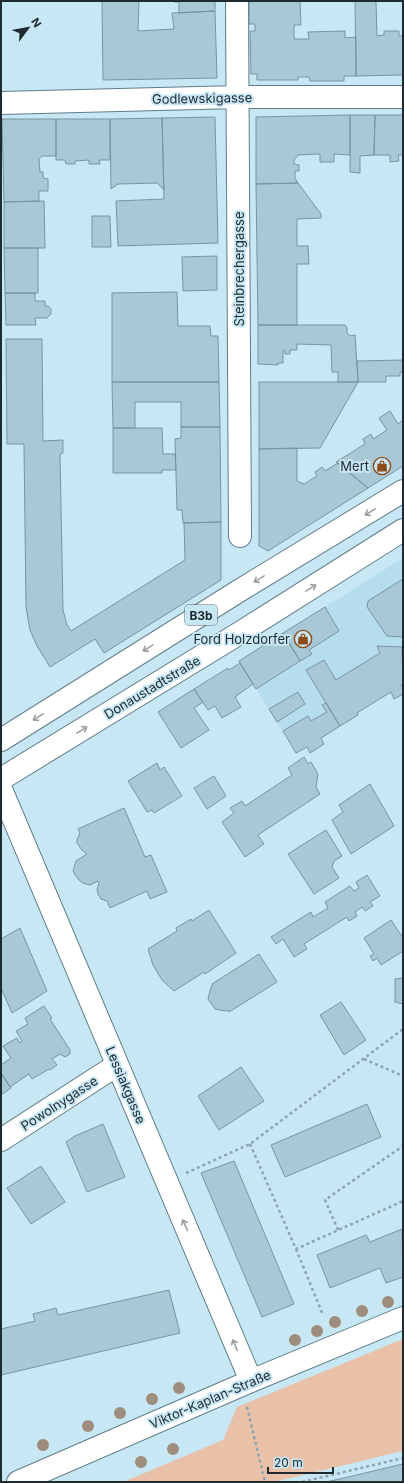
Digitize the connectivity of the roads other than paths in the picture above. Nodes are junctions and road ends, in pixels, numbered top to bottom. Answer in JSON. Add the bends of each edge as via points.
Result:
{"nodes":[{"id":1,"x":237,"y":1,"type":"edge"},
{"id":2,"x":238,"y":97,"type":"junction"},
{"id":3,"x":403,"y":98,"type":"edge"},
{"id":4,"x":1,"y":103,"type":"edge"},
{"id":5,"x":403,"y":491,"type":"edge"},
{"id":6,"x":403,"y":530,"type":"edge"},
{"id":7,"x":240,"y":536,"type":"dead end"},
{"id":8,"x":1,"y":740,"type":"edge"},
{"id":9,"x":1,"y":779,"type":"edge"},
{"id":10,"x":1,"y":789,"type":"edge"},
{"id":11,"x":117,"y":1065,"type":"junction"},
{"id":12,"x":1,"y":1140,"type":"edge"},
{"id":13,"x":403,"y":1318,"type":"edge"},
{"id":14,"x":248,"y":1390,"type":"junction"},
{"id":15,"x":48,"y":1476,"type":"edge"},
{"id":16,"x":18,"y":1482,"type":"edge"}],
"edges":[{"from":1,"to":2,"type":"street","name":"Steinbrechergasse"},
{"from":2,"to":3,"type":"street","name":"Godlewskigasse"},
{"from":2,"to":4,"type":"street","name":"Godlewskigasse"},
{"from":2,"to":7,"type":"street","name":"Steinbrechergasse"},
{"from":5,"to":8,"type":"street","number":"B3b","one_way":true},
{"from":9,"to":6,"type":"street","name":"Donaustadtstraße","number":"B3b","one_way":true},
{"from":10,"to":11,"type":"street","name":"Lessiakgasse"},
{"from":11,"to":12,"type":"street","name":"Powolnygasse"},
{"from":14,"to":11,"type":"street","name":"Lessiakgasse","one_way":true},
{"from":13,"to":14,"type":"street","name":"Viktor-Kaplan-Straße"},
{"from":14,"to":15,"type":"street","name":"Viktor-Kaplan-Straße"},
{"from":15,"to":16,"type":"street","name":"Viktor-Kaplan-Straße"}]}
